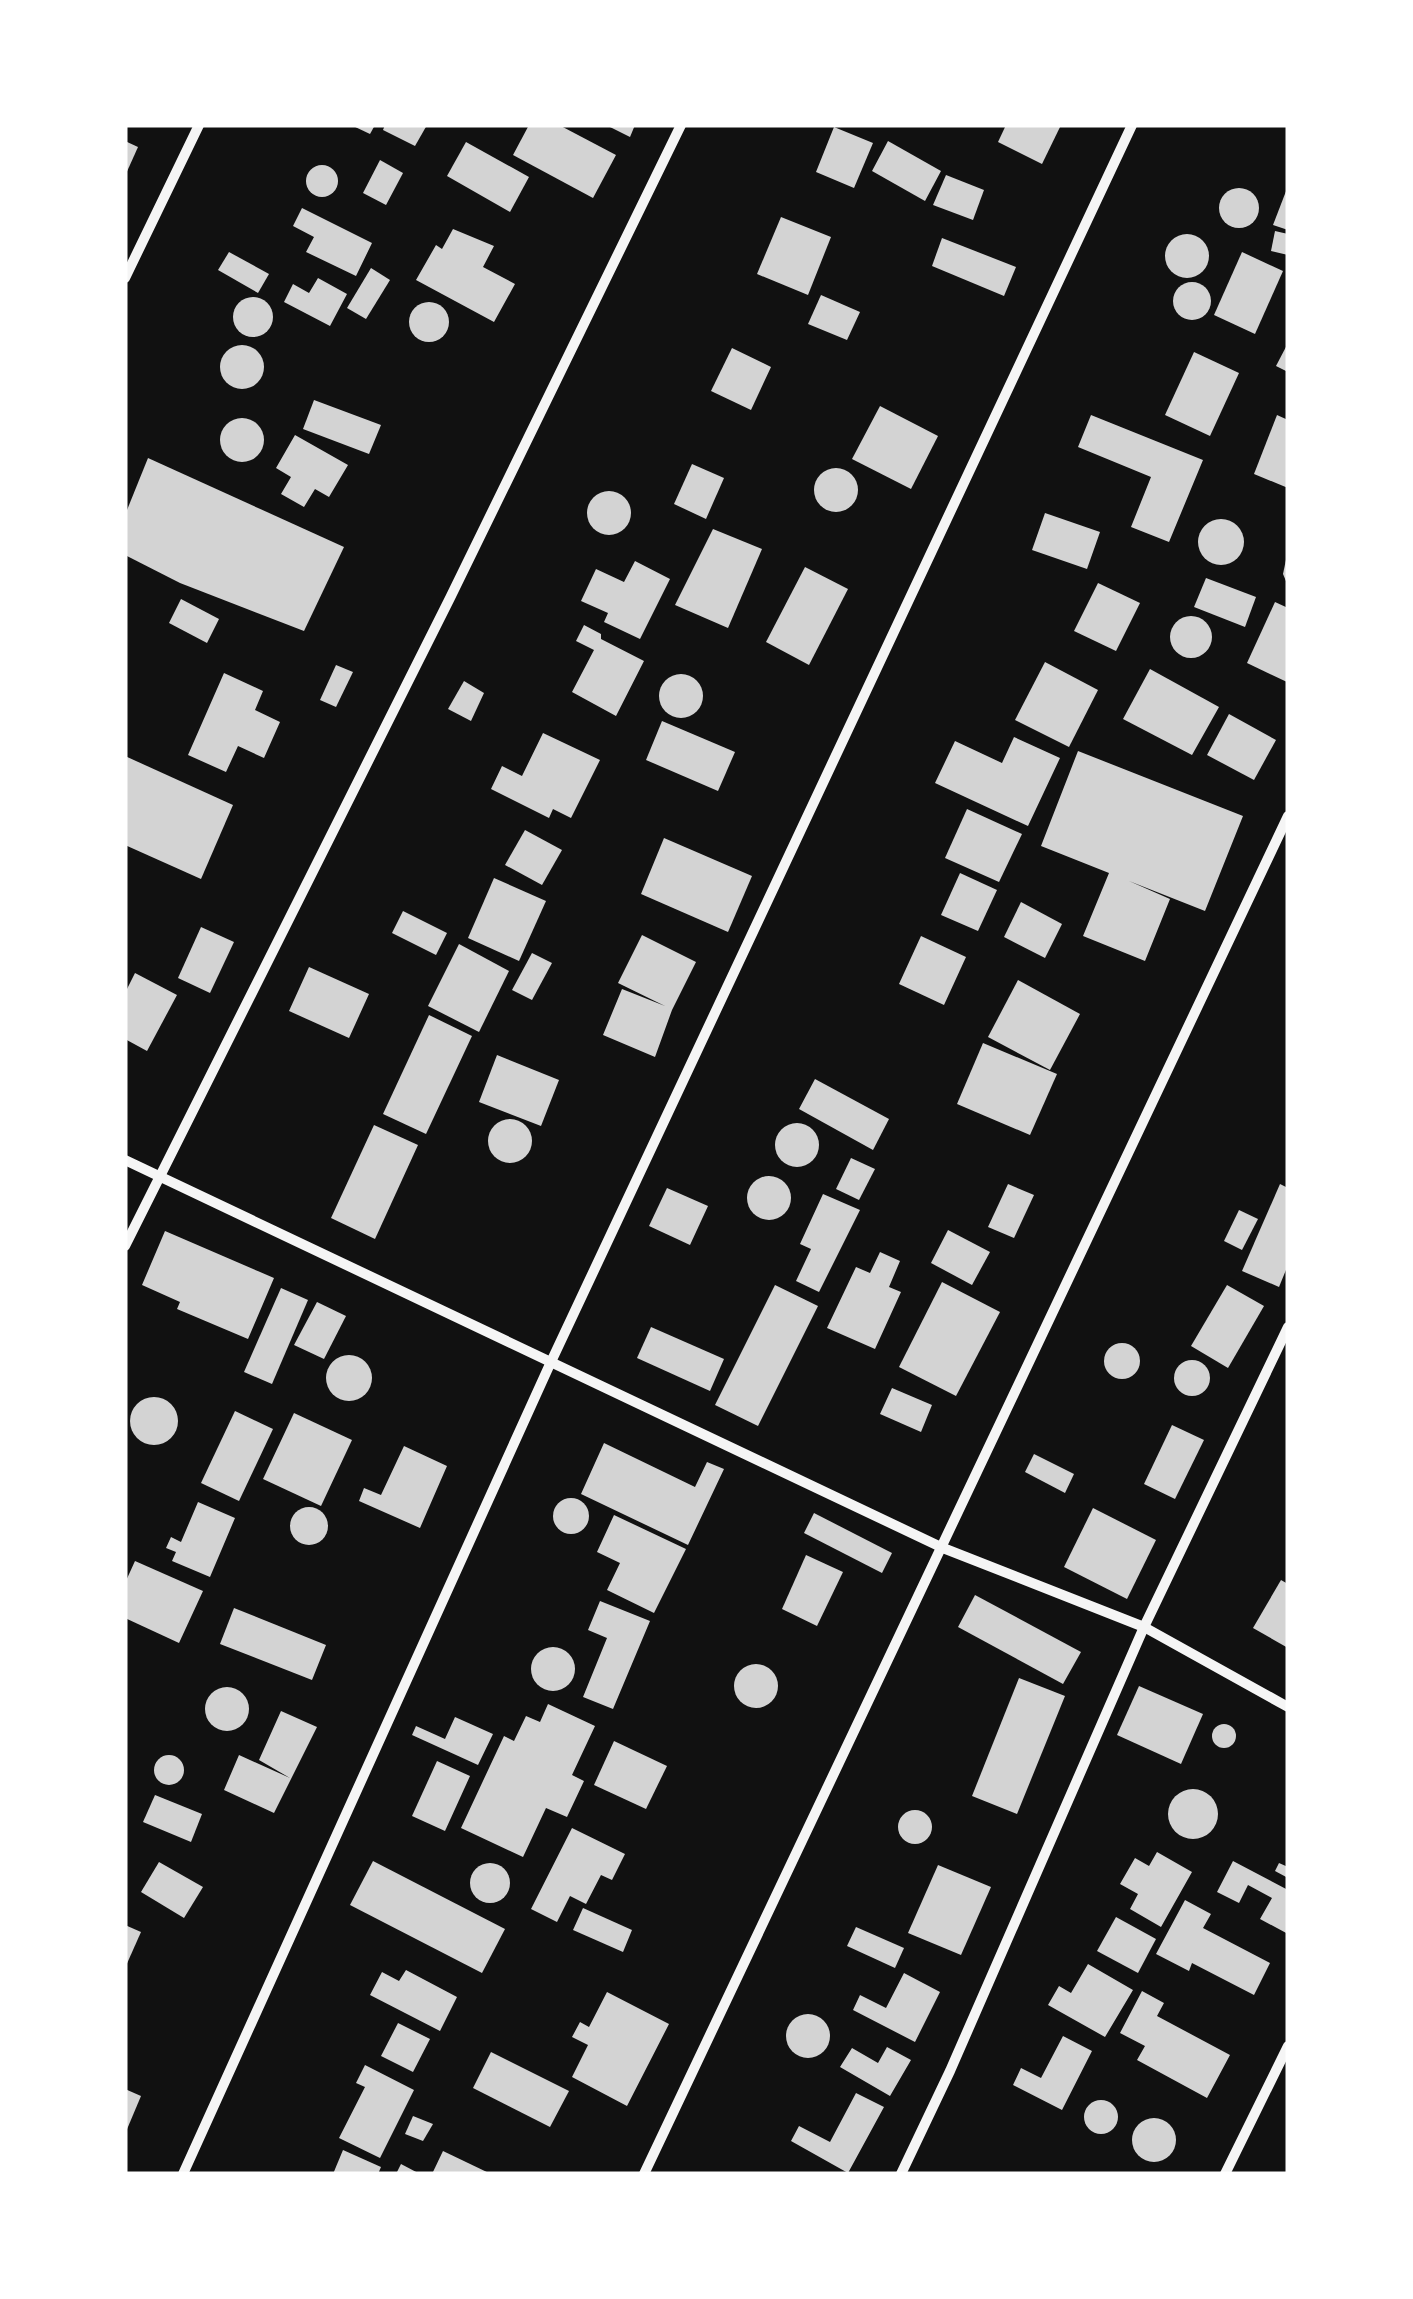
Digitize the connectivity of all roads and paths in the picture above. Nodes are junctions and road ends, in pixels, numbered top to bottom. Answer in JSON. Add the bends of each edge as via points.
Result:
{"nodes":[{"id":1,"x":200,"y":125,"type":"edge"},
{"id":2,"x":681,"y":125,"type":"edge"},
{"id":3,"x":1132,"y":125,"type":"edge"},
{"id":4,"x":125,"y":278,"type":"edge"},
{"id":5,"x":1288,"y":816,"type":"edge"},
{"id":6,"x":125,"y":1160,"type":"edge"},
{"id":7,"x":160,"y":1174,"type":"junction"},
{"id":8,"x":125,"y":1246,"type":"edge"},
{"id":9,"x":1288,"y":1327,"type":"edge"},
{"id":10,"x":550,"y":1364,"type":"junction"},
{"id":11,"x":944,"y":1548,"type":"junction"},
{"id":12,"x":1144,"y":1627,"type":"junction"},
{"id":13,"x":1288,"y":1707,"type":"edge"},
{"id":14,"x":1288,"y":2046,"type":"edge"},
{"id":15,"x":183,"y":2174,"type":"edge"},
{"id":16,"x":644,"y":2174,"type":"edge"},
{"id":17,"x":901,"y":2174,"type":"edge"},
{"id":18,"x":1225,"y":2174,"type":"edge"}],
"edges":[{"from":1,"to":4,"type":"street"},
{"from":2,"to":7,"type":"street"},
{"from":3,"to":10,"type":"street"},
{"from":5,"to":11,"type":"street"},
{"from":6,"to":7,"type":"street"},
{"from":7,"to":8,"type":"street"},
{"from":7,"to":10,"type":"street"},
{"from":9,"to":12,"type":"street"},
{"from":10,"to":11,"type":"street"},
{"from":10,"to":15,"type":"street"},
{"from":11,"to":12,"type":"street"},
{"from":11,"to":16,"type":"street"},
{"from":12,"to":13,"type":"street"},
{"from":12,"to":17,"type":"street"},
{"from":14,"to":18,"type":"street"}]}
